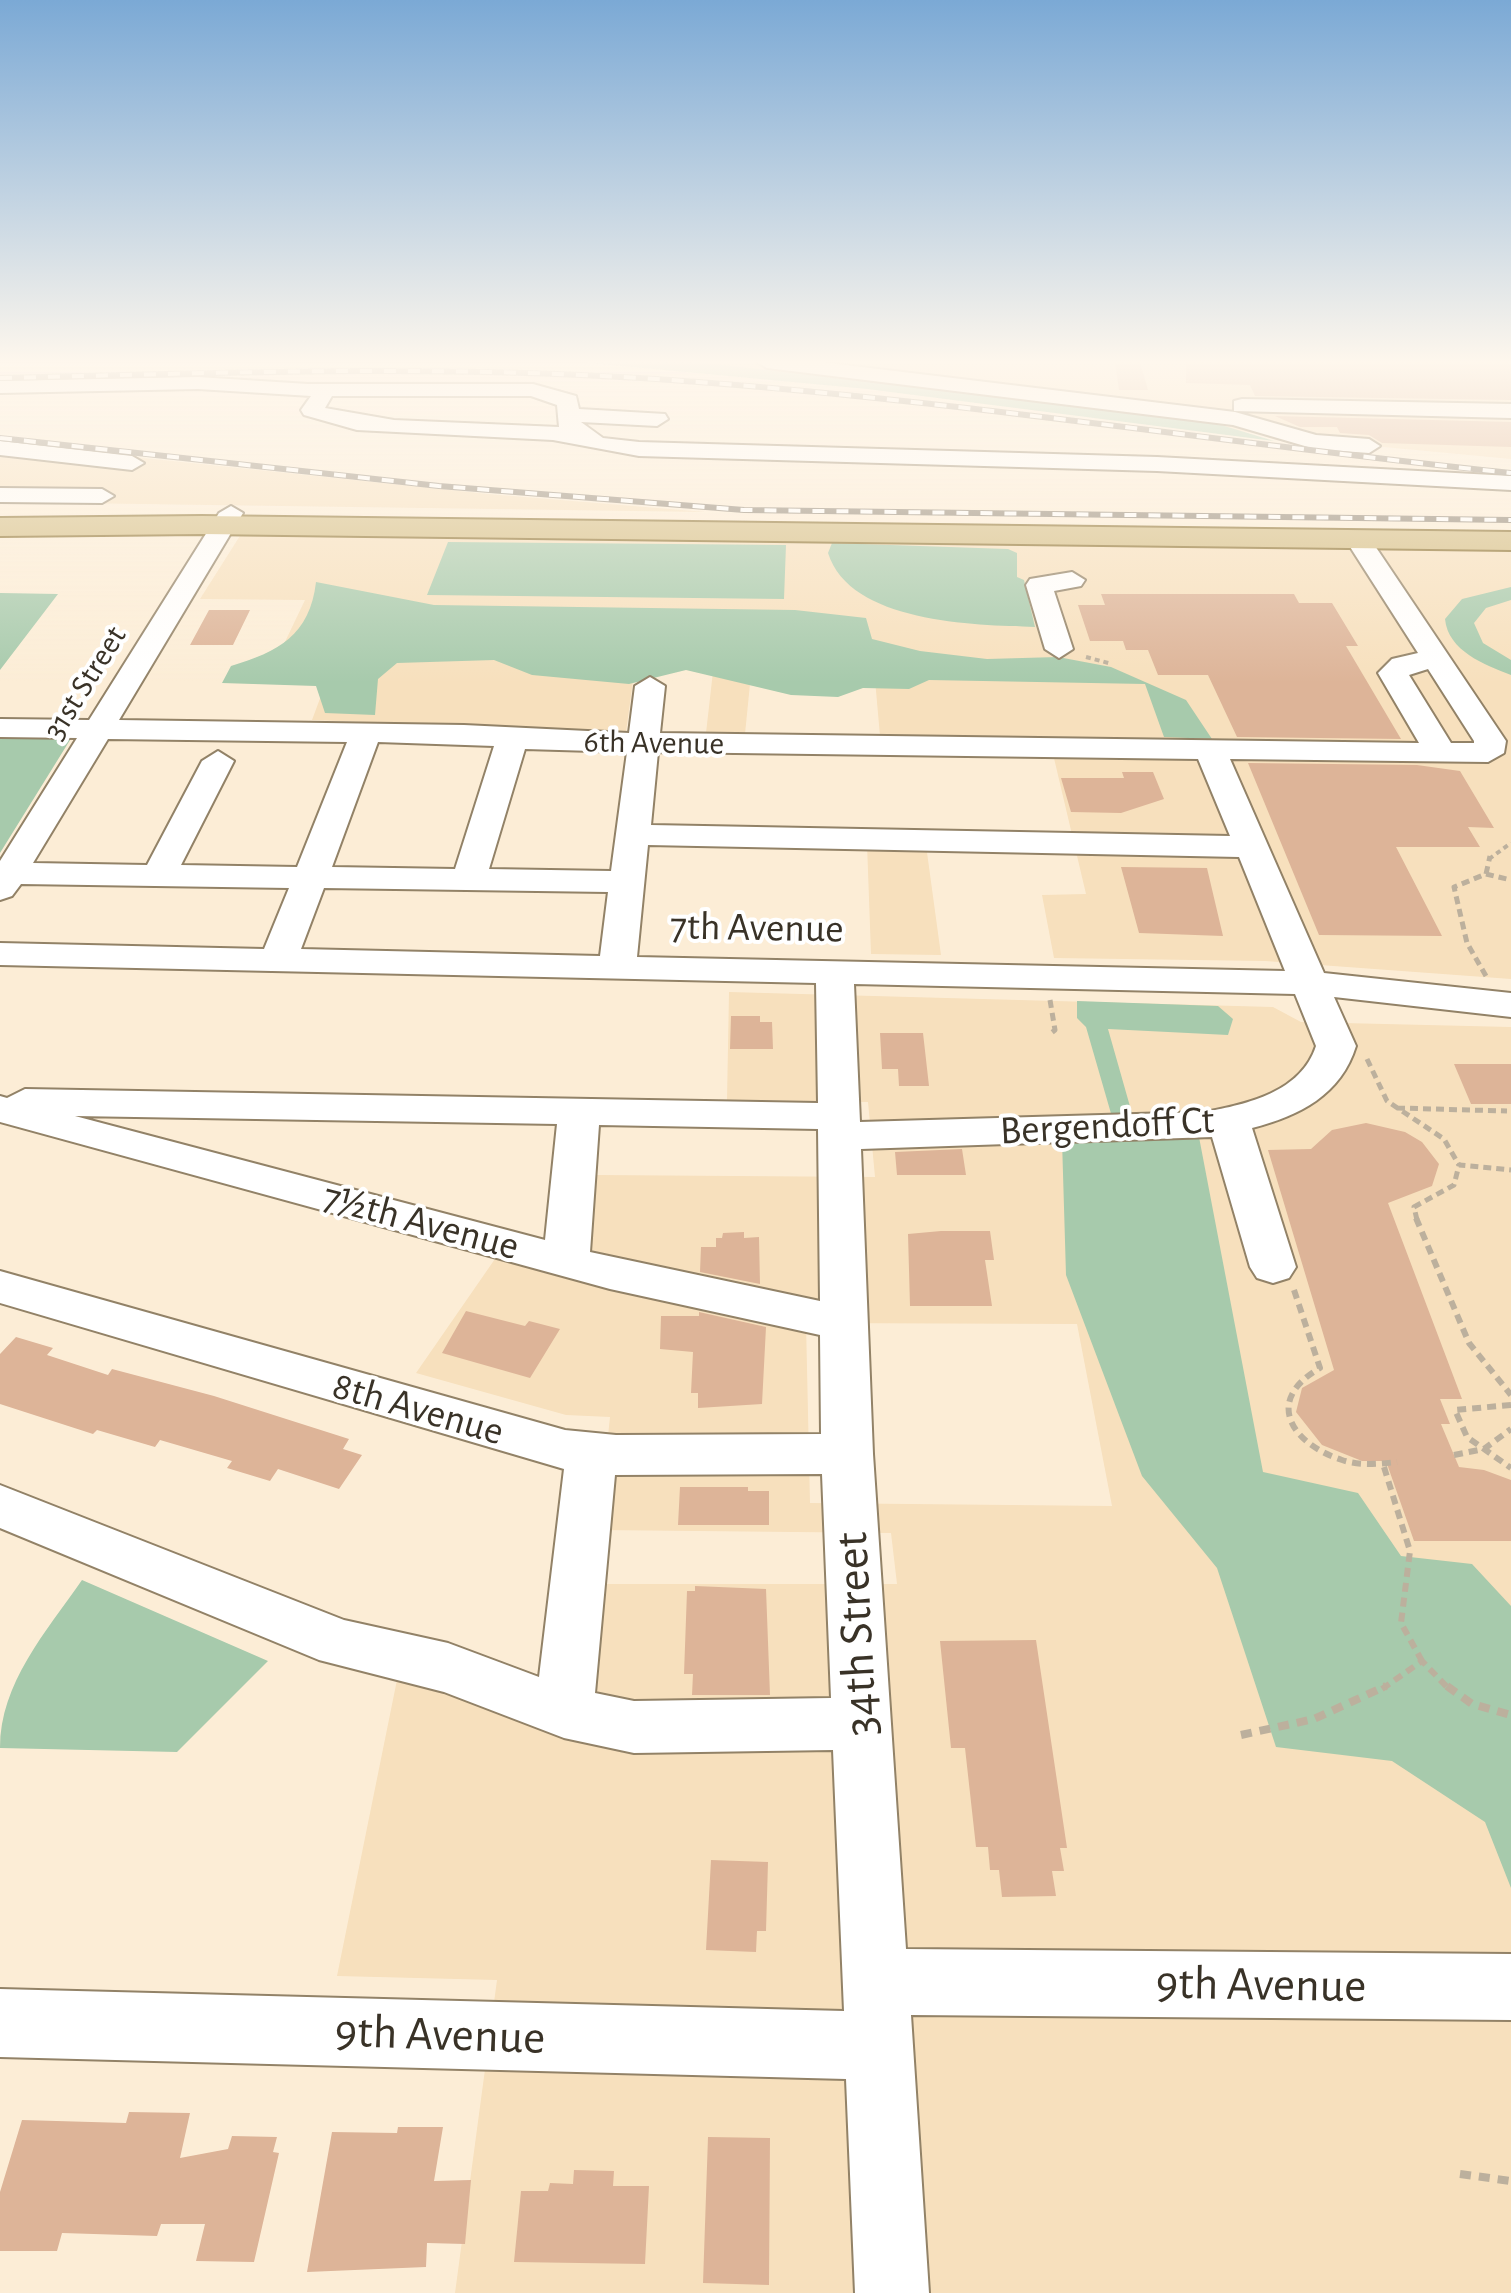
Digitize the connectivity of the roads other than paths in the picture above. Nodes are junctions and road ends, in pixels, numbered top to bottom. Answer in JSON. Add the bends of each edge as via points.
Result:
{"nodes":[{"id":1,"x":1246,"y":469,"type":"edge"},
{"id":2,"x":1511,"y":484,"type":"edge"},
{"id":3,"x":0,"y":495,"type":"edge"},
{"id":4,"x":102,"y":496,"type":"dead end"},
{"id":5,"x":0,"y":510,"type":"edge"},
{"id":6,"x":227,"y":519,"type":"junction"},
{"id":7,"x":0,"y":527,"type":"edge"},
{"id":8,"x":1511,"y":528,"type":"edge"},
{"id":9,"x":1358,"y":539,"type":"junction"},
{"id":10,"x":1511,"y":542,"type":"edge"},
{"id":11,"x":1072,"y":580,"type":"dead end"},
{"id":12,"x":1059,"y":650,"type":"dead end"},
{"id":13,"x":1435,"y":659,"type":"junction"},
{"id":14,"x":650,"y":686,"type":"dead end"},
{"id":15,"x":0,"y":728,"type":"edge"},
{"id":16,"x":98,"y":729,"type":"junction"},
{"id":17,"x":366,"y":732,"type":"junction"},
{"id":18,"x":512,"y":739,"type":"junction"},
{"id":19,"x":644,"y":743,"type":"junction"},
{"id":20,"x":1211,"y":751,"type":"junction"},
{"id":21,"x":1441,"y":754,"type":"junction"},
{"id":22,"x":218,"y":761,"type":"dead end"},
{"id":23,"x":634,"y":835,"type":"junction"},
{"id":24,"x":1253,"y":847,"type":"junction"},
{"id":25,"x":159,"y":875,"type":"junction"},
{"id":26,"x":311,"y":877,"type":"junction"},
{"id":27,"x":469,"y":880,"type":"junction"},
{"id":28,"x":5,"y":881,"type":"edge"},
{"id":29,"x":627,"y":882,"type":"junction"},
{"id":30,"x":0,"y":954,"type":"edge"},
{"id":31,"x":278,"y":961,"type":"junction"},
{"id":32,"x":616,"y":969,"type":"junction"},
{"id":33,"x":835,"y":974,"type":"junction"},
{"id":34,"x":1310,"y":983,"type":"junction"},
{"id":35,"x":1502,"y":998,"type":"edge"},
{"id":36,"x":0,"y":1106,"type":"edge"},
{"id":37,"x":579,"y":1111,"type":"junction"},
{"id":38,"x":1229,"y":1122,"type":"junction"},
{"id":39,"x":839,"y":1126,"type":"junction"},
{"id":40,"x":566,"y":1261,"type":"junction"},
{"id":41,"x":1273,"y":1267,"type":"road end"},
{"id":42,"x":0,"y":1286,"type":"edge"},
{"id":43,"x":845,"y":1323,"type":"junction"},
{"id":44,"x":591,"y":1453,"type":"junction"},
{"id":45,"x":847,"y":1454,"type":"junction"},
{"id":46,"x":0,"y":1506,"type":"edge"},
{"id":47,"x":564,"y":1712,"type":"junction"},
{"id":48,"x":862,"y":1724,"type":"junction"},
{"id":49,"x":1511,"y":1987,"type":"edge"},
{"id":50,"x":879,"y":2014,"type":"junction"},
{"id":51,"x":0,"y":2024,"type":"edge"},
{"id":52,"x":892,"y":2293,"type":"edge"}],
"edges":[{"from":1,"to":2,"type":"street"},
{"from":3,"to":4,"type":"street"},
{"from":5,"to":6,"type":"main road"},
{"from":6,"to":7,"type":"main road"},
{"from":6,"to":8,"type":"main road"},
{"from":6,"to":9,"type":"main road"},
{"from":6,"to":16,"type":"street","name":"31st Street"},
{"from":9,"to":10,"type":"main road"},
{"from":9,"to":13,"type":"street"},
{"from":11,"to":12,"type":"street","via":[[1039,585]]},
{"from":13,"to":21,"type":"street","via":[[1393,673]]},
{"from":13,"to":21,"type":"street","name":"6th Avenue","via":[[1492,746],[1485,754]]},
{"from":14,"to":19,"type":"street"},
{"from":15,"to":16,"type":"street","name":"6th Avenue"},
{"from":16,"to":17,"type":"street","name":"6th Avenue"},
{"from":16,"to":28,"type":"street","name":"31st Street"},
{"from":17,"to":18,"type":"street","name":"6th Avenue"},
{"from":17,"to":26,"type":"street"},
{"from":18,"to":19,"type":"street","name":"6th Avenue"},
{"from":18,"to":27,"type":"street"},
{"from":19,"to":20,"type":"street","name":"6th Avenue"},
{"from":19,"to":23,"type":"street"},
{"from":20,"to":21,"type":"street","name":"6th Avenue"},
{"from":20,"to":24,"type":"street"},
{"from":22,"to":25,"type":"street"},
{"from":23,"to":24,"type":"street"},
{"from":23,"to":29,"type":"street"},
{"from":24,"to":34,"type":"street"},
{"from":25,"to":26,"type":"street"},
{"from":25,"to":28,"type":"street"},
{"from":26,"to":27,"type":"street"},
{"from":26,"to":31,"type":"street"},
{"from":27,"to":29,"type":"street"},
{"from":29,"to":32,"type":"street"},
{"from":30,"to":31,"type":"street","name":"7th Avenue"},
{"from":31,"to":32,"type":"street","name":"7th Avenue"},
{"from":32,"to":33,"type":"street","name":"7th Avenue"},
{"from":33,"to":34,"type":"street","name":"7th Avenue"},
{"from":33,"to":39,"type":"street","name":"34th Street"},
{"from":34,"to":35,"type":"street","name":"7th Avenue"},
{"from":34,"to":38,"type":"street","name":"Bergendoff Ct","via":[[1335,1057],[1284,1104]]},
{"from":36,"to":37,"type":"street","name":"Bergendoff Ct","via":[[57,1100]]},
{"from":36,"to":40,"type":"street","name":"7½th Avenue"},
{"from":37,"to":39,"type":"street","name":"Bergendoff Ct"},
{"from":37,"to":40,"type":"street"},
{"from":38,"to":39,"type":"street","name":"Bergendoff Ct"},
{"from":38,"to":41,"type":"street"},
{"from":39,"to":43,"type":"street","name":"34th Street"},
{"from":40,"to":43,"type":"street","name":"7½th Avenue"},
{"from":42,"to":44,"type":"street","name":"8th Avenue","via":[[535,1443]]},
{"from":43,"to":45,"type":"street","name":"34th Street"},
{"from":44,"to":45,"type":"street","name":"8th Avenue"},
{"from":44,"to":47,"type":"street"},
{"from":45,"to":48,"type":"street","name":"34th Street"},
{"from":46,"to":47,"type":"street","via":[[339,1644],[448,1668]]},
{"from":47,"to":48,"type":"street","via":[[634,1727]]},
{"from":48,"to":50,"type":"street","name":"34th Street"},
{"from":49,"to":50,"type":"street","name":"9th Avenue"},
{"from":50,"to":51,"type":"street","name":"9th Avenue"},
{"from":50,"to":52,"type":"street","name":"34th Street"}]}
